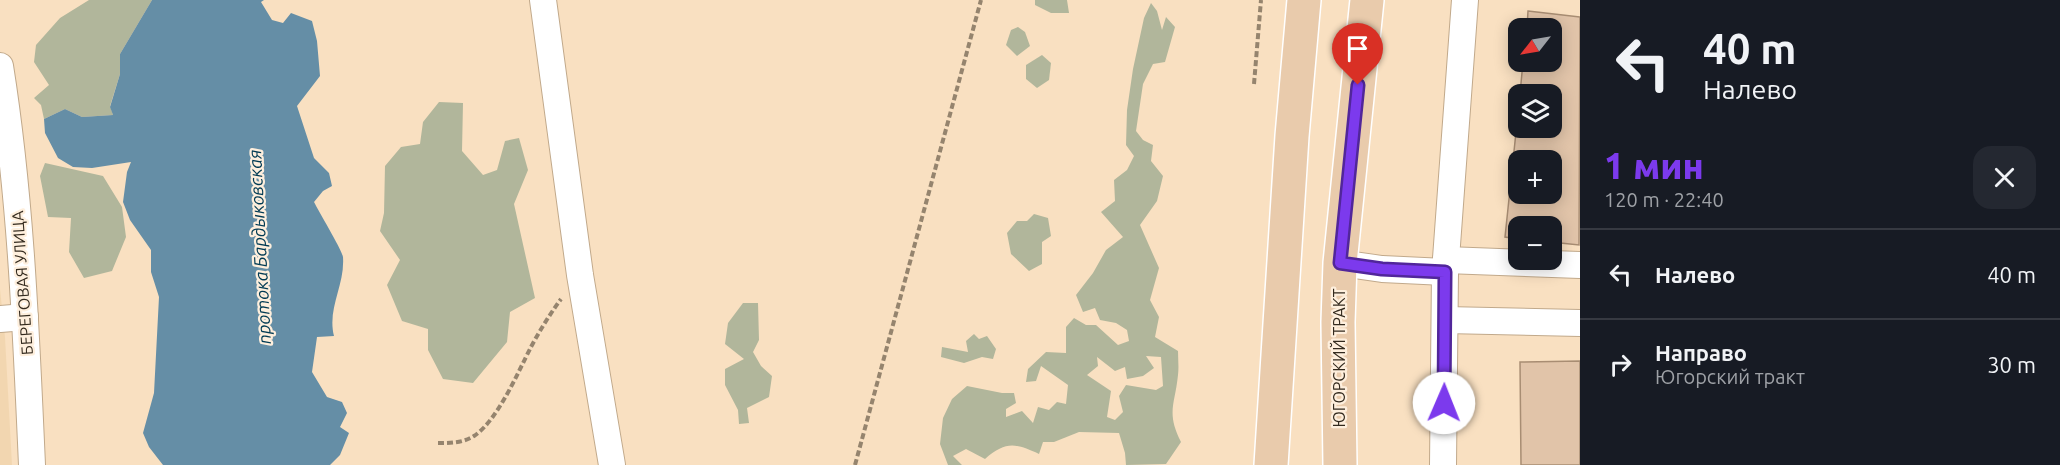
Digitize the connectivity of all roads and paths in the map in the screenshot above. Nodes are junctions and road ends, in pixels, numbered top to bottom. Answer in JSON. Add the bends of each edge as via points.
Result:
{"nodes":[{"id":1,"x":543,"y":0,"type":"edge"},
{"id":2,"x":981,"y":0,"type":"edge"},
{"id":3,"x":1261,"y":0,"type":"edge"},
{"id":4,"x":1304,"y":0,"type":"edge"},
{"id":5,"x":1367,"y":0,"type":"edge"},
{"id":6,"x":1465,"y":0,"type":"edge"},
{"id":7,"x":0,"y":66,"type":"edge"},
{"id":8,"x":1254,"y":84,"type":"dead end"},
{"id":9,"x":4,"y":119,"type":"edge"},
{"id":10,"x":1340,"y":263,"type":"junction"},
{"id":11,"x":1580,"y":265,"type":"edge"},
{"id":12,"x":1445,"y":266,"type":"junction"},
{"id":13,"x":580,"y":275,"type":"junction"},
{"id":14,"x":25,"y":318,"type":"junction"},
{"id":15,"x":0,"y":319,"type":"edge"},
{"id":16,"x":1445,"y":320,"type":"junction"},
{"id":17,"x":1580,"y":323,"type":"edge"},
{"id":18,"x":438,"y":442,"type":"dead end"},
{"id":19,"x":32,"y":465,"type":"edge"},
{"id":20,"x":612,"y":465,"type":"edge"},
{"id":21,"x":855,"y":465,"type":"edge"},
{"id":22,"x":1271,"y":465,"type":"edge"},
{"id":23,"x":1340,"y":465,"type":"edge"},
{"id":24,"x":1443,"y":465,"type":"edge"}],
"edges":[{"from":1,"to":13,"type":"street"},
{"from":2,"to":21,"type":"path"},
{"from":3,"to":8,"type":"path"},
{"from":4,"to":22,"type":"main road"},
{"from":5,"to":10,"type":"main road","name":"ЮГОРСКИЙ ТРАКТ"},
{"from":6,"to":12,"type":"street"},
{"from":7,"to":9,"type":"street","name":"БЕРЕГОВАЯ УЛИЦА"},
{"from":9,"to":14,"type":"street","name":"БЕРЕГОВАЯ УЛИЦА"},
{"from":10,"to":12,"type":"street","via":[[1382,269]]},
{"from":10,"to":23,"type":"main road","name":"ЮГОРСКИЙ ТРАКТ"},
{"from":11,"to":12,"type":"street"},
{"from":12,"to":16,"type":"street"},
{"from":13,"to":18,"type":"path","via":[[551,312],[491,418],[474,436],[458,442]]},
{"from":13,"to":20,"type":"street"},
{"from":14,"to":15,"type":"street"},
{"from":14,"to":19,"type":"street","name":"БЕРЕГОВАЯ УЛИЦА"},
{"from":16,"to":17,"type":"street"},
{"from":16,"to":24,"type":"street"}]}
